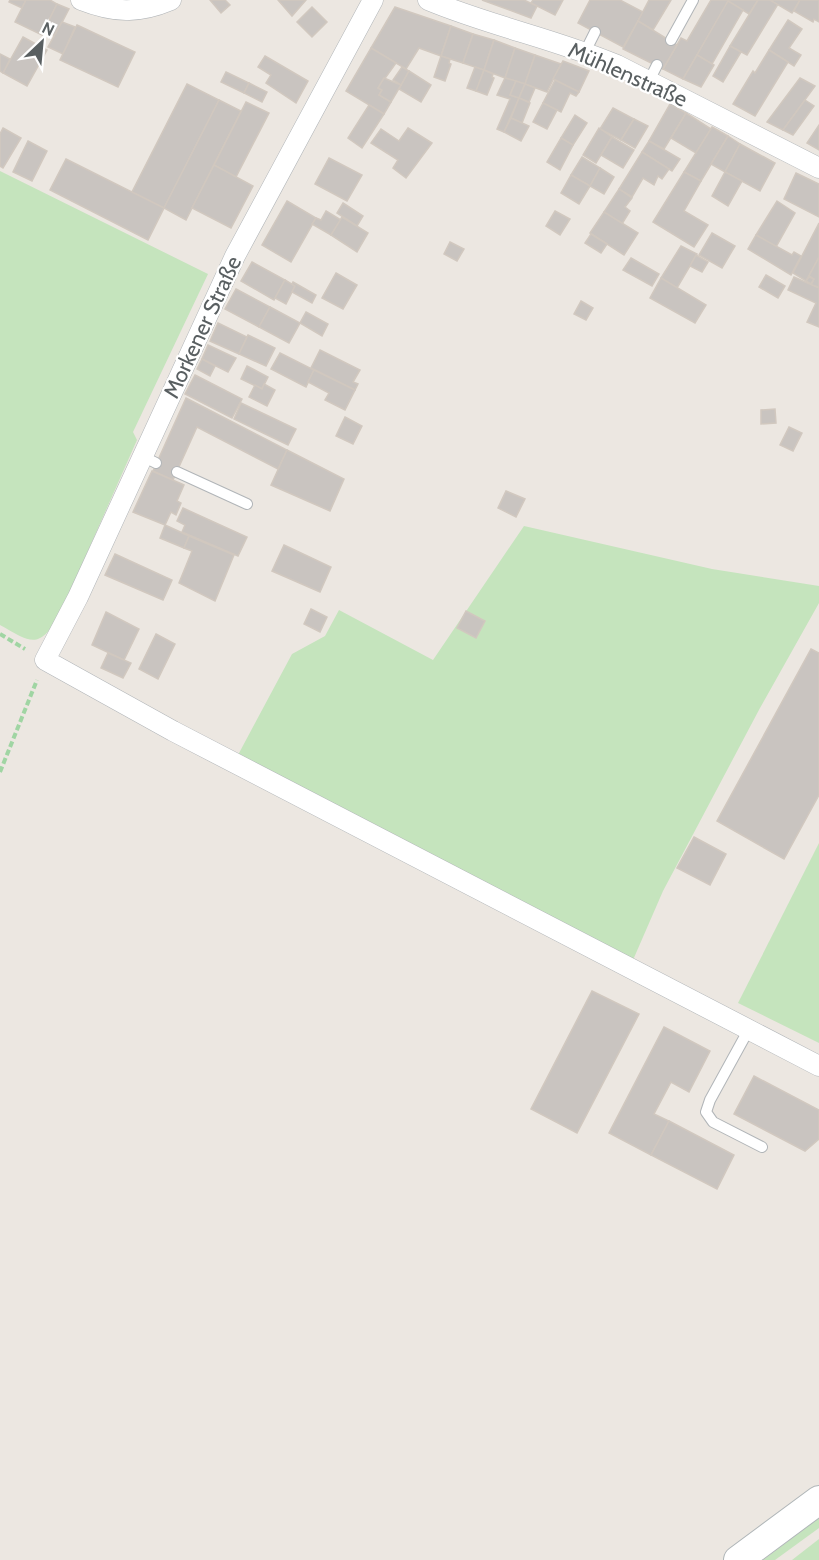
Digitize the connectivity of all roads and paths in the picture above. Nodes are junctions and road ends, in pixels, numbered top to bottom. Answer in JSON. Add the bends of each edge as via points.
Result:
{"nodes":[{"id":1,"x":81,"y":0,"type":"edge"},
{"id":2,"x":171,"y":0,"type":"edge"},
{"id":3,"x":373,"y":0,"type":"edge"},
{"id":4,"x":429,"y":0,"type":"edge"},
{"id":5,"x":693,"y":0,"type":"edge"},
{"id":6,"x":595,"y":32,"type":"dead end"},
{"id":7,"x":671,"y":40,"type":"dead end"},
{"id":8,"x":585,"y":52,"type":"junction"},
{"id":9,"x":819,"y":168,"type":"edge"},
{"id":10,"x":177,"y":472,"type":"dead end"},
{"id":11,"x":247,"y":504,"type":"dead end"},
{"id":12,"x":0,"y":634,"type":"edge"},
{"id":13,"x":45,"y":660,"type":"junction"},
{"id":14,"x":0,"y":772,"type":"edge"},
{"id":15,"x":750,"y":1029,"type":"junction"},
{"id":16,"x":819,"y":1066,"type":"edge"},
{"id":17,"x":762,"y":1147,"type":"dead end"},
{"id":18,"x":819,"y":1500,"type":"edge"},
{"id":19,"x":738,"y":1560,"type":"edge"}],
"edges":[{"from":1,"to":2,"type":"street","via":[[119,11],[139,10]]},
{"from":3,"to":13,"type":"street","name":"Morkener Straße","via":[[235,256],[149,459]]},
{"from":4,"to":8,"type":"street","name":"Mühlenstraße"},
{"from":5,"to":7,"type":"lane"},
{"from":6,"to":8,"type":"lane"},
{"from":8,"to":9,"type":"street","name":"Mühlenstraße","via":[[653,73]]},
{"from":10,"to":11,"type":"lane"},
{"from":12,"to":13,"type":"path"},
{"from":13,"to":14,"type":"path"},
{"from":13,"to":15,"type":"street","via":[[173,731]]},
{"from":15,"to":16,"type":"street"},
{"from":15,"to":17,"type":"lane","via":[[706,1112],[713,1122]]},
{"from":18,"to":19,"type":"main road"}]}
